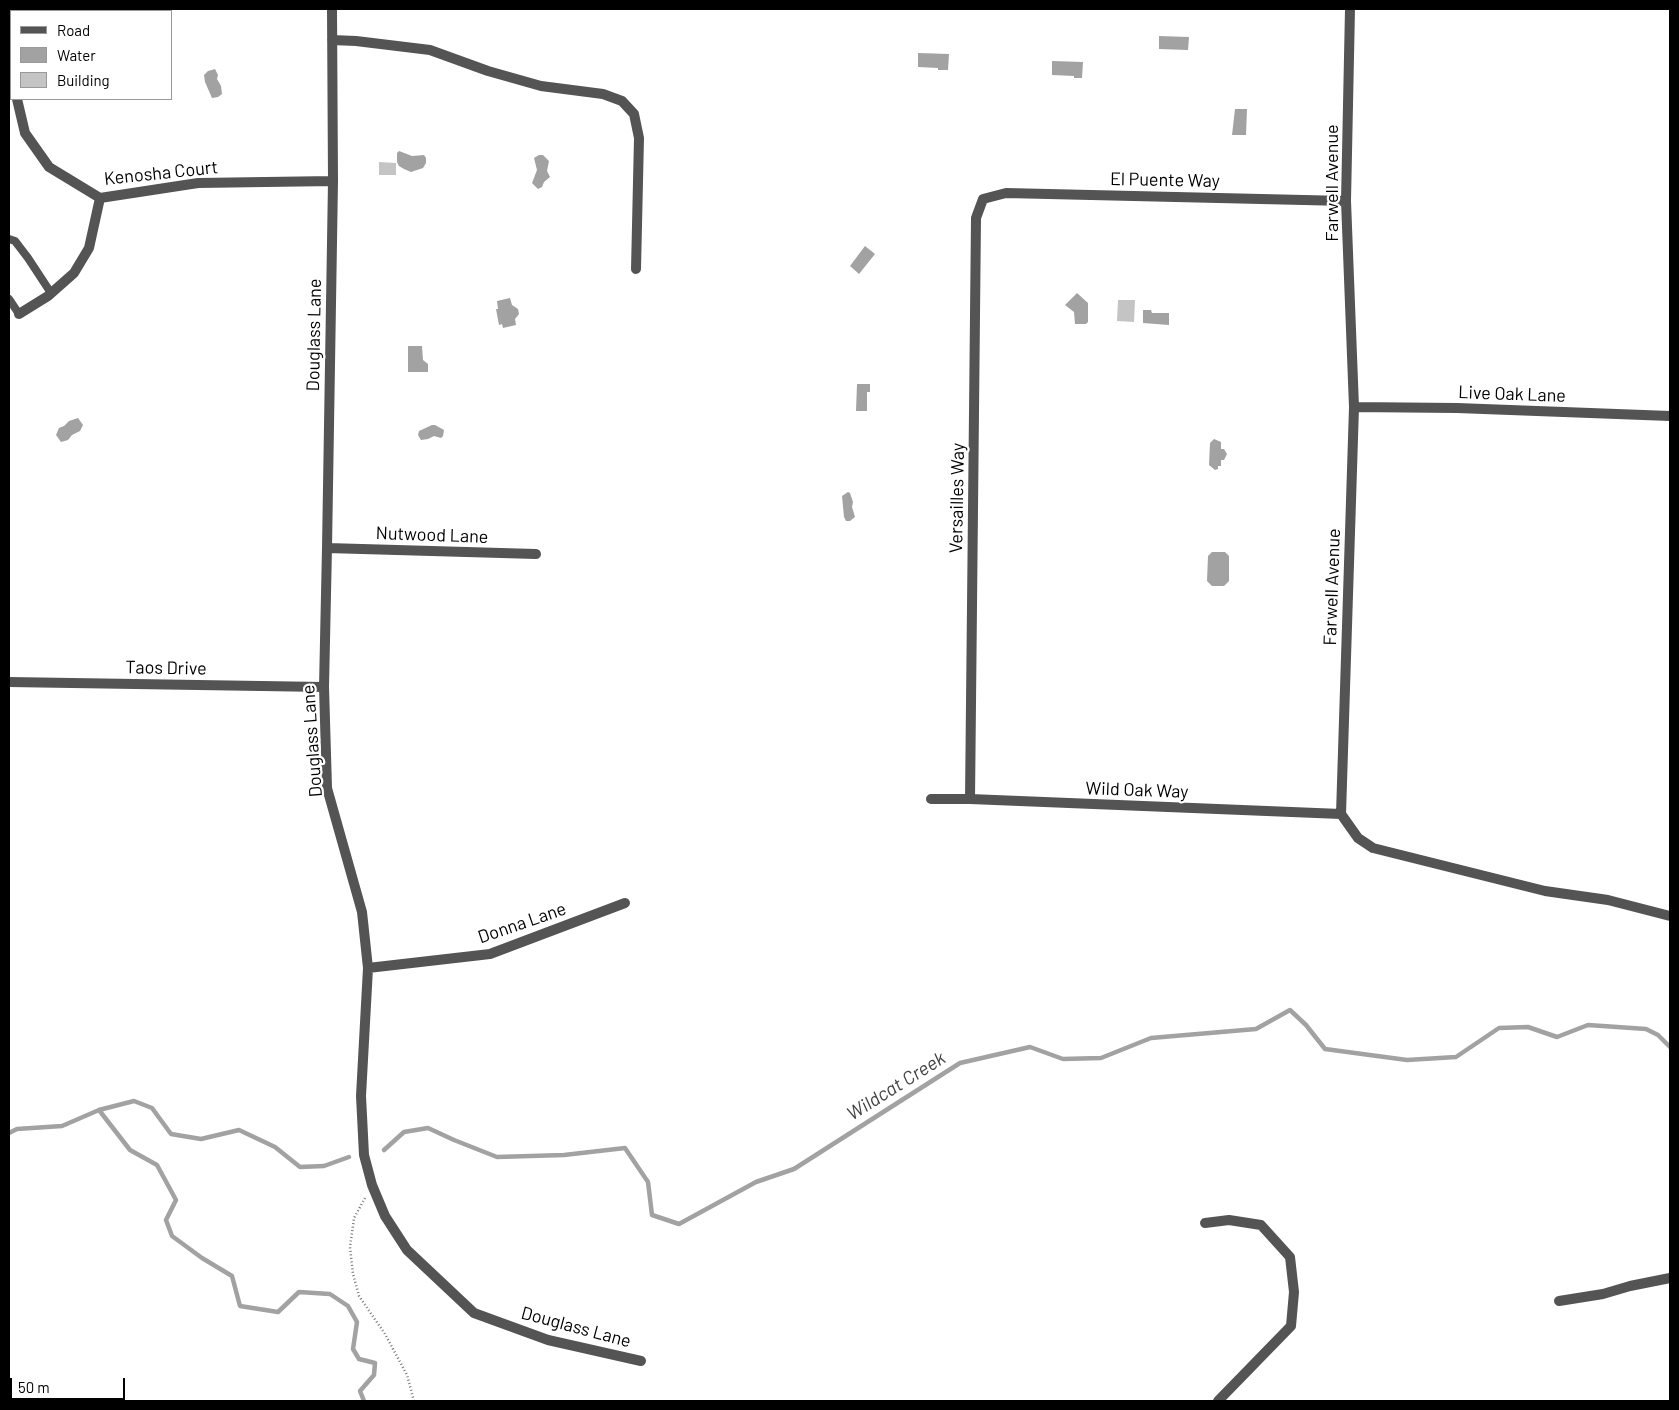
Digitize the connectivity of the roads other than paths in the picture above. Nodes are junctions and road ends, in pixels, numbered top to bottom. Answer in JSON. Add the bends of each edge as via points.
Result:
{"nodes":[{"id":1,"x":332,"y":9,"type":"edge"},
{"id":2,"x":1350,"y":9,"type":"edge"},
{"id":3,"x":332,"y":40,"type":"junction"},
{"id":4,"x":17,"y":100,"type":"edge"},
{"id":5,"x":332,"y":181,"type":"junction"},
{"id":6,"x":100,"y":198,"type":"junction"},
{"id":7,"x":984,"y":199,"type":"joint"},
{"id":8,"x":1346,"y":201,"type":"junction"},
{"id":9,"x":9,"y":240,"type":"edge"},
{"id":10,"x":636,"y":269,"type":"dead end"},
{"id":11,"x":51,"y":293,"type":"junction"},
{"id":12,"x":9,"y":299,"type":"edge"},
{"id":13,"x":19,"y":314,"type":"joint"},
{"id":14,"x":1354,"y":407,"type":"junction"},
{"id":15,"x":1670,"y":416,"type":"edge"},
{"id":16,"x":327,"y":548,"type":"junction"},
{"id":17,"x":536,"y":554,"type":"dead end"},
{"id":18,"x":9,"y":682,"type":"edge"},
{"id":19,"x":324,"y":687,"type":"junction"},
{"id":20,"x":931,"y":799,"type":"dead end"},
{"id":21,"x":970,"y":799,"type":"junction"},
{"id":22,"x":1341,"y":814,"type":"junction"},
{"id":23,"x":625,"y":903,"type":"dead end"},
{"id":24,"x":1670,"y":916,"type":"edge"},
{"id":25,"x":368,"y":968,"type":"junction"},
{"id":26,"x":1205,"y":1223,"type":"dead end"},
{"id":27,"x":1670,"y":1278,"type":"edge"},
{"id":28,"x":1559,"y":1301,"type":"dead end"},
{"id":29,"x":641,"y":1361,"type":"dead end"},
{"id":30,"x":1218,"y":1401,"type":"edge"}],
"edges":[{"from":1,"to":3,"type":"street","name":"Douglass Lane"},
{"from":2,"to":8,"type":"street","name":"Farwell Avenue"},
{"from":3,"to":5,"type":"street","name":"Douglass Lane"},
{"from":3,"to":10,"type":"street","via":[[430,50],[541,86],[603,94],[622,101],[634,114],[640,138]]},
{"from":4,"to":6,"type":"street","name":"Kenosha Court","via":[[25,133],[49,167]]},
{"from":5,"to":6,"type":"street","name":"Kenosha Court","via":[[198,183]]},
{"from":5,"to":16,"type":"street","name":"Douglass Lane"},
{"from":6,"to":11,"type":"street","via":[[88,248],[74,273]]},
{"from":7,"to":8,"type":"street","name":"El Puente Way","via":[[1006,193]]},
{"from":7,"to":21,"type":"street","name":"Versailles Way","via":[[976,218]]},
{"from":8,"to":14,"type":"street","name":"Farwell Avenue"},
{"from":9,"to":11,"type":"lane","via":[[15,241]]},
{"from":11,"to":13,"type":"street"},
{"from":12,"to":13,"type":"lane"},
{"from":14,"to":15,"type":"street","name":"Live Oak Lane"},
{"from":14,"to":22,"type":"street","name":"Farwell Avenue"},
{"from":16,"to":17,"type":"street","name":"Nutwood Lane"},
{"from":16,"to":19,"type":"street","name":"Douglass Lane"},
{"from":18,"to":19,"type":"street","name":"Taos Drive"},
{"from":19,"to":25,"type":"street","name":"Douglass Lane","via":[[327,788],[362,912]]},
{"from":20,"to":21,"type":"street","name":"Wild Oak Way"},
{"from":21,"to":22,"type":"street","name":"Wild Oak Way"},
{"from":22,"to":24,"type":"street","via":[[1358,838],[1374,848],[1545,891],[1608,900]]},
{"from":23,"to":25,"type":"street","name":"Donna Lane","via":[[490,954]]},
{"from":25,"to":29,"type":"street","name":"Douglass Lane","via":[[361,1096],[364,1154],[385,1216],[407,1250],[474,1313],[548,1340]]},
{"from":26,"to":30,"type":"street","via":[[1229,1220],[1261,1225],[1290,1257],[1294,1292],[1291,1326]]},
{"from":27,"to":28,"type":"street"}]}
